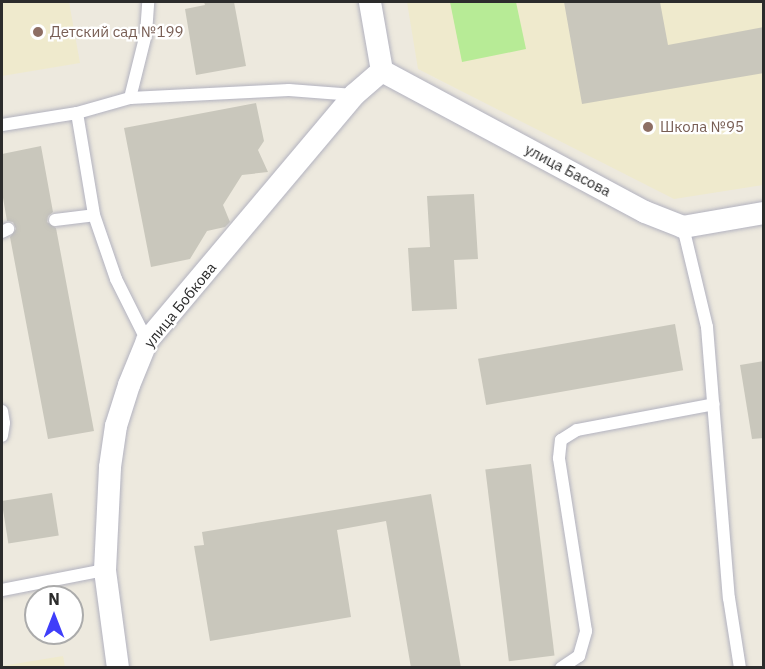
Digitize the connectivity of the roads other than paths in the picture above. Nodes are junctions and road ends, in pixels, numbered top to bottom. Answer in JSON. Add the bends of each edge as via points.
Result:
{"nodes":[{"id":1,"x":148,"y":2,"type":"edge"},
{"id":2,"x":370,"y":2,"type":"edge"},
{"id":3,"x":382,"y":71,"type":"junction"},
{"id":4,"x":354,"y":94,"type":"junction"},
{"id":5,"x":130,"y":98,"type":"junction"},
{"id":6,"x":77,"y":112,"type":"junction"},
{"id":7,"x":2,"y":125,"type":"edge"},
{"id":8,"x":764,"y":213,"type":"edge"},
{"id":9,"x":94,"y":214,"type":"junction"},
{"id":10,"x":55,"y":220,"type":"dead end"},
{"id":11,"x":683,"y":227,"type":"junction"},
{"id":12,"x":147,"y":341,"type":"junction"},
{"id":13,"x":714,"y":404,"type":"junction"},
{"id":14,"x":2,"y":411,"type":"edge"},
{"id":15,"x":2,"y":436,"type":"edge"},
{"id":16,"x":105,"y":570,"type":"junction"},
{"id":17,"x":2,"y":590,"type":"edge"},
{"id":18,"x":118,"y":668,"type":"edge"},
{"id":19,"x":561,"y":668,"type":"edge"},
{"id":20,"x":740,"y":668,"type":"edge"}],
"edges":[{"from":1,"to":5,"type":"lane","via":[[146,34]]},
{"from":2,"to":3,"type":"street"},
{"from":3,"to":4,"type":"street","name":"улица Бобкова"},
{"from":3,"to":11,"type":"street","name":"улица Басова","via":[[645,212]]},
{"from":4,"to":5,"type":"lane","via":[[289,90]]},
{"from":4,"to":12,"type":"street","name":"улица Бобкова"},
{"from":5,"to":6,"type":"lane"},
{"from":6,"to":7,"type":"lane"},
{"from":6,"to":9,"type":"lane"},
{"from":8,"to":11,"type":"street"},
{"from":9,"to":10,"type":"lane"},
{"from":9,"to":12,"type":"lane","via":[[116,279]]},
{"from":11,"to":13,"type":"lane","via":[[707,327]]},
{"from":12,"to":16,"type":"street","name":"улица Бобкова","via":[[116,426]]},
{"from":13,"to":19,"type":"lane","via":[[577,430],[561,440],[559,458],[586,631],[579,656]]},
{"from":13,"to":20,"type":"lane","via":[[729,598]]},
{"from":14,"to":15,"type":"lane"},
{"from":16,"to":17,"type":"lane"},
{"from":16,"to":18,"type":"street","name":"улица Бобкова"}]}
